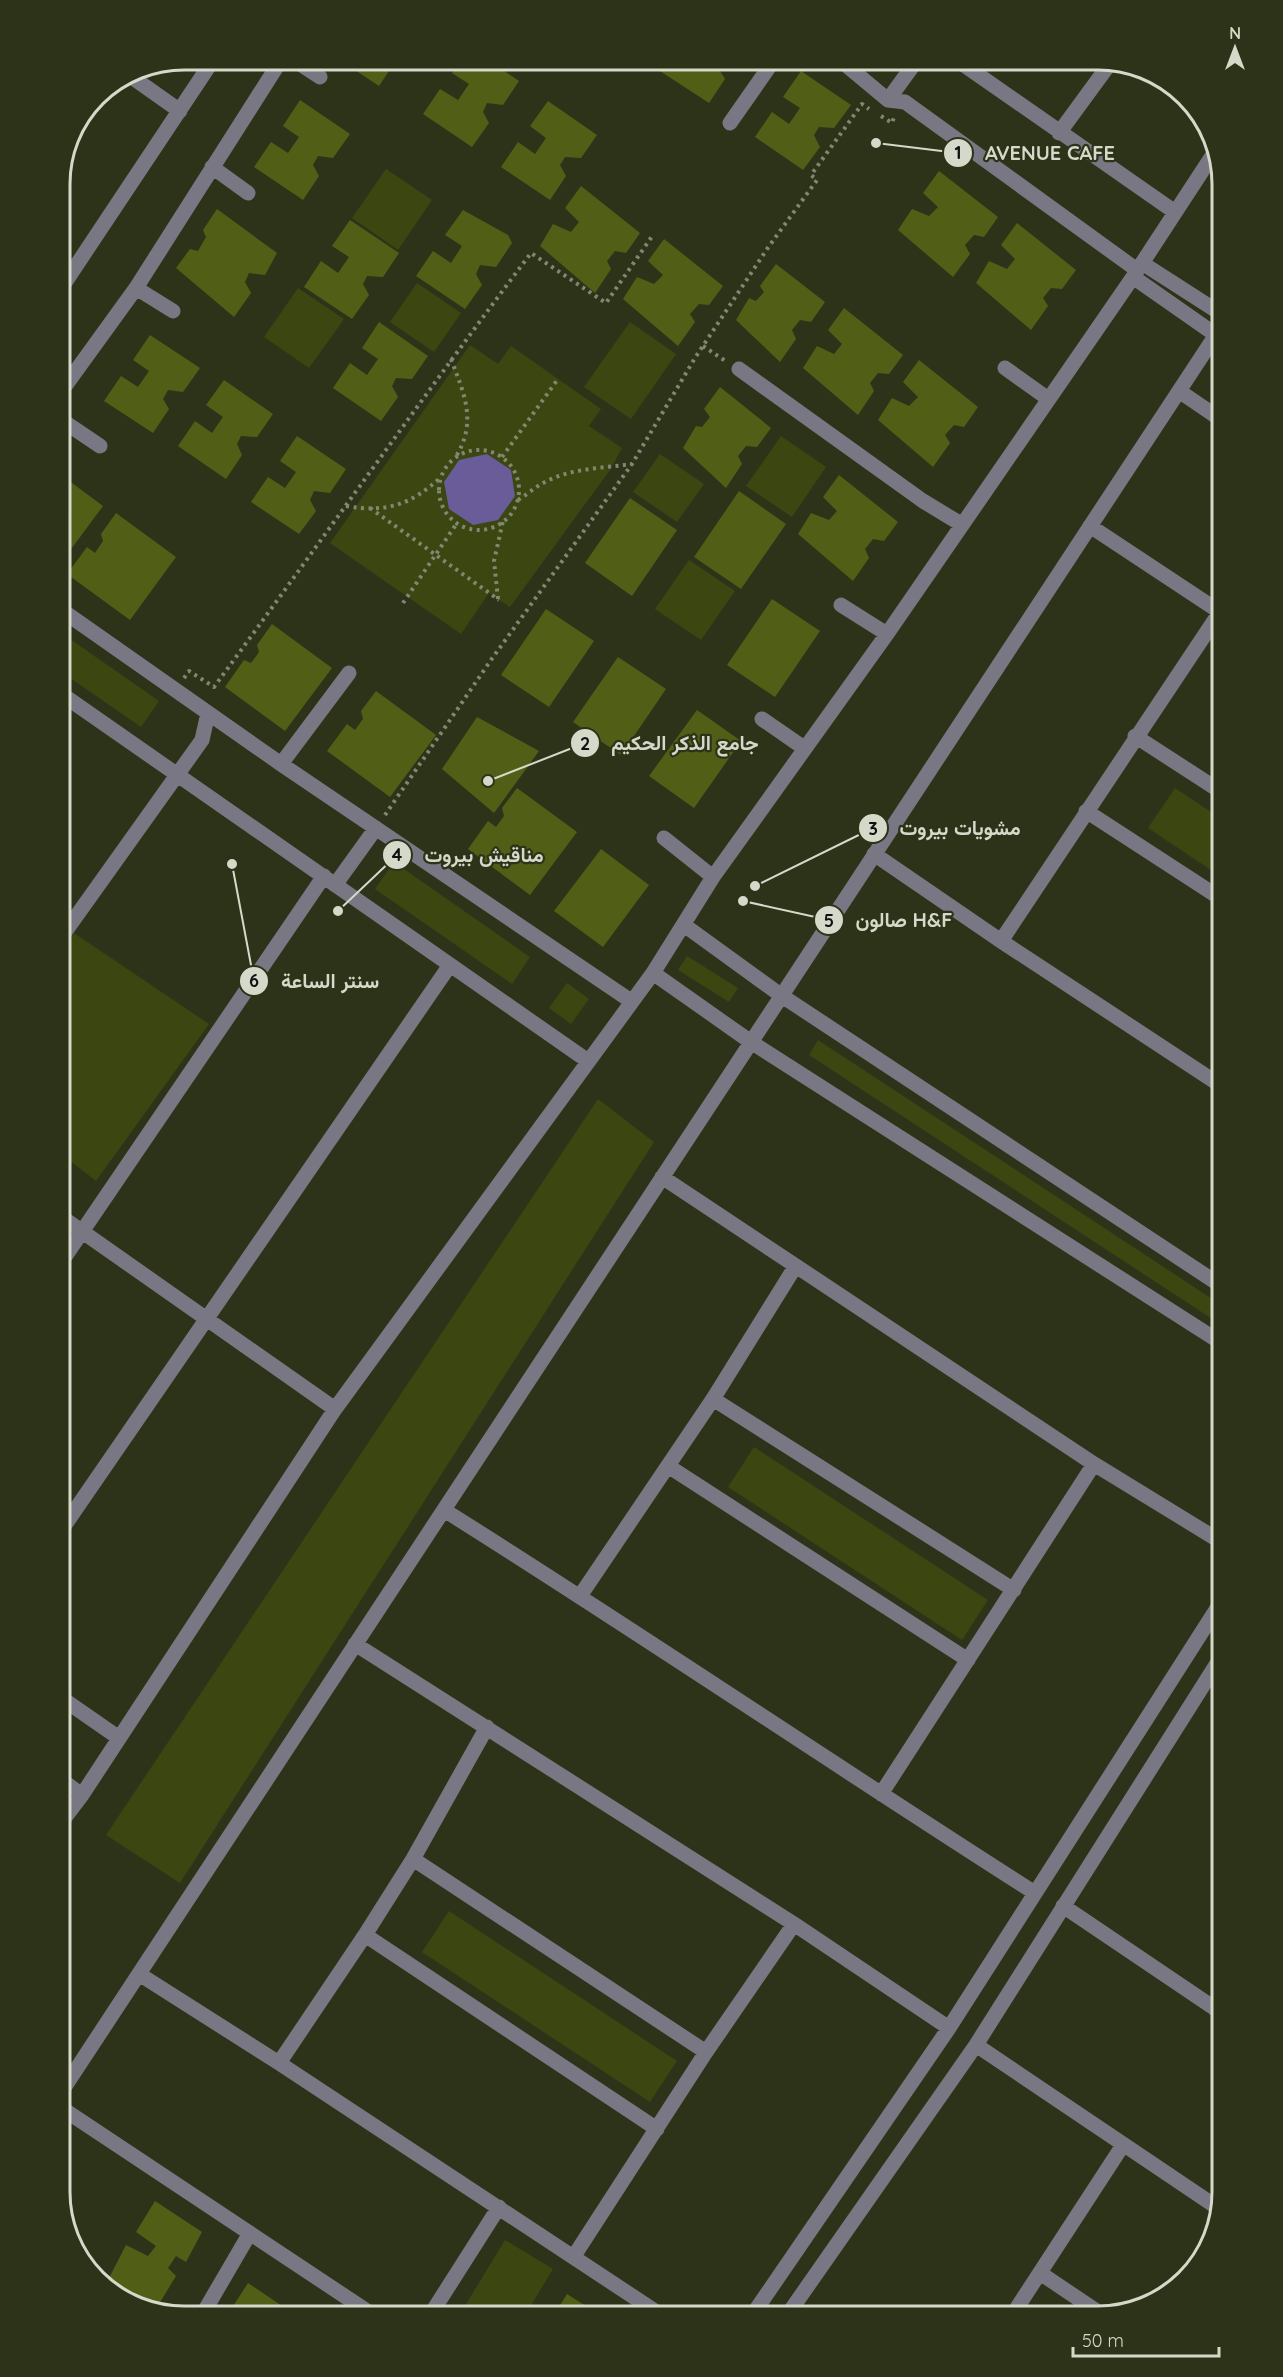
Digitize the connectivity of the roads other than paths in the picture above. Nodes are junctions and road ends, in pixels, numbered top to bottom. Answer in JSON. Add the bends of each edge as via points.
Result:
{"nodes":[{"id":1,"x":206,"y":71,"type":"edge"},
{"id":2,"x":273,"y":71,"type":"edge"},
{"id":3,"x":311,"y":71,"type":"edge"},
{"id":4,"x":766,"y":71,"type":"edge"},
{"id":5,"x":853,"y":71,"type":"edge"},
{"id":6,"x":909,"y":71,"type":"edge"},
{"id":7,"x":972,"y":71,"type":"edge"},
{"id":8,"x":1104,"y":71,"type":"edge"},
{"id":9,"x":320,"y":77,"type":"dead end"},
{"id":10,"x":137,"y":81,"type":"edge"},
{"id":11,"x":888,"y":100,"type":"junction"},
{"id":12,"x":180,"y":111,"type":"junction"},
{"id":13,"x":730,"y":123,"type":"dead end"},
{"id":14,"x":1059,"y":133,"type":"junction"},
{"id":15,"x":1210,"y":160,"type":"edge"},
{"id":16,"x":212,"y":167,"type":"junction"},
{"id":17,"x":248,"y":193,"type":"dead end"},
{"id":18,"x":1175,"y":212,"type":"junction"},
{"id":19,"x":1137,"y":270,"type":"junction"},
{"id":20,"x":71,"y":274,"type":"edge"},
{"id":21,"x":136,"y":288,"type":"junction"},
{"id":22,"x":1212,"y":309,"type":"edge"},
{"id":23,"x":173,"y":311,"type":"dead end"},
{"id":24,"x":1212,"y":323,"type":"edge"},
{"id":25,"x":1212,"y":341,"type":"edge"},
{"id":26,"x":1005,"y":368,"type":"dead end"},
{"id":27,"x":739,"y":369,"type":"road end"},
{"id":28,"x":71,"y":378,"type":"edge"},
{"id":29,"x":1179,"y":391,"type":"junction"},
{"id":30,"x":1047,"y":398,"type":"junction"},
{"id":31,"x":1212,"y":414,"type":"edge"},
{"id":32,"x":71,"y":426,"type":"edge"},
{"id":33,"x":100,"y":446,"type":"dead end"},
{"id":34,"x":961,"y":524,"type":"junction"},
{"id":35,"x":1090,"y":526,"type":"junction"},
{"id":36,"x":840,"y":605,"type":"dead end"},
{"id":37,"x":1212,"y":607,"type":"edge"},
{"id":38,"x":71,"y":617,"type":"edge"},
{"id":39,"x":1212,"y":626,"type":"edge"},
{"id":40,"x":886,"y":634,"type":"junction"},
{"id":41,"x":349,"y":673,"type":"dead end"},
{"id":42,"x":71,"y":700,"type":"edge"},
{"id":43,"x":208,"y":713,"type":"junction"},
{"id":44,"x":762,"y":719,"type":"dead end"},
{"id":45,"x":1135,"y":736,"type":"junction"},
{"id":46,"x":804,"y":748,"type":"junction"},
{"id":47,"x":281,"y":764,"type":"junction"},
{"id":48,"x":177,"y":773,"type":"junction"},
{"id":49,"x":1212,"y":786,"type":"edge"},
{"id":50,"x":1086,"y":811,"type":"junction"},
{"id":51,"x":376,"y":828,"type":"junction"},
{"id":52,"x":664,"y":838,"type":"dead end"},
{"id":53,"x":874,"y":854,"type":"junction"},
{"id":54,"x":713,"y":877,"type":"junction"},
{"id":55,"x":330,"y":880,"type":"junction"},
{"id":56,"x":1212,"y":893,"type":"edge"},
{"id":57,"x":71,"y":924,"type":"edge"},
{"id":58,"x":684,"y":925,"type":"junction"},
{"id":59,"x":1001,"y":941,"type":"junction"},
{"id":60,"x":450,"y":965,"type":"junction"},
{"id":61,"x":653,"y":973,"type":"junction"},
{"id":62,"x":782,"y":996,"type":"junction"},
{"id":63,"x":631,"y":1001,"type":"junction"},
{"id":64,"x":751,"y":1042,"type":"junction"},
{"id":65,"x":588,"y":1061,"type":"junction"},
{"id":66,"x":1212,"y":1080,"type":"edge"},
{"id":67,"x":662,"y":1177,"type":"junction"},
{"id":68,"x":70,"y":1223,"type":"edge"},
{"id":69,"x":83,"y":1232,"type":"junction"},
{"id":70,"x":70,"y":1249,"type":"edge"},
{"id":71,"x":795,"y":1267,"type":"junction"},
{"id":72,"x":1212,"y":1280,"type":"edge"},
{"id":73,"x":206,"y":1318,"type":"junction"},
{"id":74,"x":1212,"y":1337,"type":"edge"},
{"id":75,"x":713,"y":1399,"type":"junction"},
{"id":76,"x":335,"y":1409,"type":"junction"},
{"id":77,"x":1094,"y":1464,"type":"junction"},
{"id":78,"x":668,"y":1466,"type":"junction"},
{"id":79,"x":444,"y":1510,"type":"junction"},
{"id":80,"x":70,"y":1517,"type":"edge"},
{"id":81,"x":1212,"y":1536,"type":"edge"},
{"id":82,"x":1014,"y":1590,"type":"junction"},
{"id":83,"x":580,"y":1596,"type":"junction"},
{"id":84,"x":1212,"y":1616,"type":"edge"},
{"id":85,"x":355,"y":1644,"type":"junction"},
{"id":86,"x":968,"y":1660,"type":"junction"},
{"id":87,"x":1212,"y":1671,"type":"edge"},
{"id":88,"x":70,"y":1703,"type":"edge"},
{"id":89,"x":487,"y":1727,"type":"junction"},
{"id":90,"x":119,"y":1738,"type":"junction"},
{"id":91,"x":70,"y":1786,"type":"edge"},
{"id":92,"x":881,"y":1794,"type":"junction"},
{"id":93,"x":82,"y":1795,"type":"junction"},
{"id":94,"x":70,"y":1811,"type":"edge"},
{"id":95,"x":413,"y":1858,"type":"junction"},
{"id":96,"x":1035,"y":1893,"type":"junction"},
{"id":97,"x":1063,"y":1906,"type":"junction"},
{"id":98,"x":794,"y":1924,"type":"junction"},
{"id":99,"x":366,"y":1935,"type":"junction"},
{"id":100,"x":139,"y":1974,"type":"junction"},
{"id":101,"x":1212,"y":2001,"type":"edge"},
{"id":102,"x":950,"y":2028,"type":"junction"},
{"id":103,"x":976,"y":2045,"type":"junction"},
{"id":104,"x":706,"y":2052,"type":"junction"},
{"id":105,"x":279,"y":2063,"type":"junction"},
{"id":106,"x":70,"y":2079,"type":"edge"},
{"id":107,"x":70,"y":2114,"type":"edge"},
{"id":108,"x":657,"y":2129,"type":"junction"},
{"id":109,"x":1123,"y":2145,"type":"junction"},
{"id":110,"x":1212,"y":2204,"type":"edge"},
{"id":111,"x":499,"y":2207,"type":"junction"},
{"id":112,"x":250,"y":2233,"type":"junction"},
{"id":113,"x":574,"y":2256,"type":"junction"},
{"id":114,"x":1040,"y":2273,"type":"junction"},
{"id":115,"x":207,"y":2306,"type":"edge"},
{"id":116,"x":360,"y":2306,"type":"edge"},
{"id":117,"x":436,"y":2306,"type":"edge"},
{"id":118,"x":648,"y":2306,"type":"edge"},
{"id":119,"x":759,"y":2306,"type":"edge"},
{"id":120,"x":794,"y":2306,"type":"edge"},
{"id":121,"x":1018,"y":2306,"type":"edge"},
{"id":122,"x":1089,"y":2306,"type":"edge"}],
"edges":[{"from":1,"to":12,"type":"street"},
{"from":2,"to":16,"type":"street"},
{"from":3,"to":9,"type":"street"},
{"from":4,"to":13,"type":"street"},
{"from":5,"to":11,"type":"street"},
{"from":6,"to":11,"type":"street"},
{"from":7,"to":14,"type":"street"},
{"from":8,"to":14,"type":"street"},
{"from":10,"to":12,"type":"street"},
{"from":11,"to":19,"type":"street","via":[[905,102]]},
{"from":12,"to":20,"type":"street"},
{"from":14,"to":18,"type":"street"},
{"from":15,"to":18,"type":"street"},
{"from":16,"to":17,"type":"street"},
{"from":16,"to":21,"type":"street"},
{"from":18,"to":19,"type":"street"},
{"from":19,"to":22,"type":"street"},
{"from":19,"to":24,"type":"street"},
{"from":19,"to":30,"type":"street"},
{"from":21,"to":23,"type":"street"},
{"from":21,"to":28,"type":"street"},
{"from":25,"to":29,"type":"street"},
{"from":26,"to":30,"type":"street"},
{"from":27,"to":34,"type":"street"},
{"from":29,"to":31,"type":"street"},
{"from":29,"to":35,"type":"street"},
{"from":30,"to":34,"type":"street"},
{"from":32,"to":33,"type":"street"},
{"from":34,"to":40,"type":"street"},
{"from":35,"to":37,"type":"street"},
{"from":35,"to":53,"type":"street"},
{"from":36,"to":40,"type":"street"},
{"from":38,"to":43,"type":"street"},
{"from":39,"to":45,"type":"street"},
{"from":40,"to":46,"type":"street"},
{"from":41,"to":47,"type":"street"},
{"from":42,"to":48,"type":"street"},
{"from":43,"to":47,"type":"street"},
{"from":43,"to":48,"type":"street","via":[[202,740]]},
{"from":44,"to":46,"type":"street"},
{"from":45,"to":49,"type":"street"},
{"from":45,"to":50,"type":"street"},
{"from":46,"to":54,"type":"street"},
{"from":47,"to":51,"type":"street"},
{"from":48,"to":55,"type":"street"},
{"from":48,"to":57,"type":"street"},
{"from":50,"to":56,"type":"street"},
{"from":50,"to":59,"type":"street"},
{"from":51,"to":55,"type":"street"},
{"from":51,"to":63,"type":"street"},
{"from":52,"to":54,"type":"street"},
{"from":53,"to":59,"type":"street"},
{"from":53,"to":62,"type":"street"},
{"from":54,"to":58,"type":"street"},
{"from":55,"to":60,"type":"street"},
{"from":55,"to":69,"type":"street"},
{"from":58,"to":61,"type":"street"},
{"from":58,"to":62,"type":"street"},
{"from":59,"to":66,"type":"street"},
{"from":60,"to":65,"type":"street"},
{"from":60,"to":73,"type":"street"},
{"from":61,"to":63,"type":"street"},
{"from":61,"to":64,"type":"street"},
{"from":62,"to":64,"type":"street"},
{"from":62,"to":72,"type":"street"},
{"from":63,"to":65,"type":"street"},
{"from":64,"to":67,"type":"street"},
{"from":64,"to":74,"type":"street"},
{"from":65,"to":76,"type":"street"},
{"from":67,"to":71,"type":"street"},
{"from":67,"to":79,"type":"street"},
{"from":68,"to":69,"type":"street"},
{"from":69,"to":70,"type":"street"},
{"from":69,"to":73,"type":"street"},
{"from":71,"to":75,"type":"street"},
{"from":71,"to":77,"type":"street"},
{"from":73,"to":76,"type":"street"},
{"from":73,"to":80,"type":"street"},
{"from":75,"to":78,"type":"street"},
{"from":75,"to":82,"type":"street"},
{"from":76,"to":90,"type":"street"},
{"from":77,"to":81,"type":"street"},
{"from":77,"to":82,"type":"street"},
{"from":78,"to":83,"type":"street"},
{"from":78,"to":86,"type":"street"},
{"from":79,"to":83,"type":"street"},
{"from":79,"to":85,"type":"street"},
{"from":82,"to":86,"type":"street"},
{"from":83,"to":92,"type":"street"},
{"from":84,"to":96,"type":"street"},
{"from":85,"to":89,"type":"street"},
{"from":85,"to":100,"type":"street"},
{"from":86,"to":92,"type":"street"},
{"from":87,"to":97,"type":"street"},
{"from":88,"to":90,"type":"street"},
{"from":89,"to":95,"type":"street"},
{"from":89,"to":98,"type":"street"},
{"from":90,"to":93,"type":"street"},
{"from":91,"to":93,"type":"street"},
{"from":92,"to":96,"type":"street"},
{"from":93,"to":94,"type":"street"},
{"from":95,"to":99,"type":"street"},
{"from":95,"to":104,"type":"street"},
{"from":96,"to":102,"type":"street"},
{"from":97,"to":101,"type":"street"},
{"from":97,"to":103,"type":"street"},
{"from":98,"to":102,"type":"street"},
{"from":98,"to":104,"type":"street"},
{"from":99,"to":105,"type":"street"},
{"from":99,"to":108,"type":"street"},
{"from":100,"to":105,"type":"street"},
{"from":100,"to":106,"type":"street"},
{"from":102,"to":119,"type":"street"},
{"from":103,"to":109,"type":"street"},
{"from":103,"to":120,"type":"street"},
{"from":104,"to":108,"type":"street"},
{"from":105,"to":111,"type":"street"},
{"from":107,"to":112,"type":"street"},
{"from":108,"to":113,"type":"street"},
{"from":109,"to":110,"type":"street"},
{"from":109,"to":114,"type":"street"},
{"from":111,"to":113,"type":"street"},
{"from":111,"to":117,"type":"street"},
{"from":112,"to":115,"type":"street"},
{"from":112,"to":116,"type":"street"},
{"from":113,"to":118,"type":"street"},
{"from":114,"to":121,"type":"street"},
{"from":114,"to":122,"type":"street"}]}
